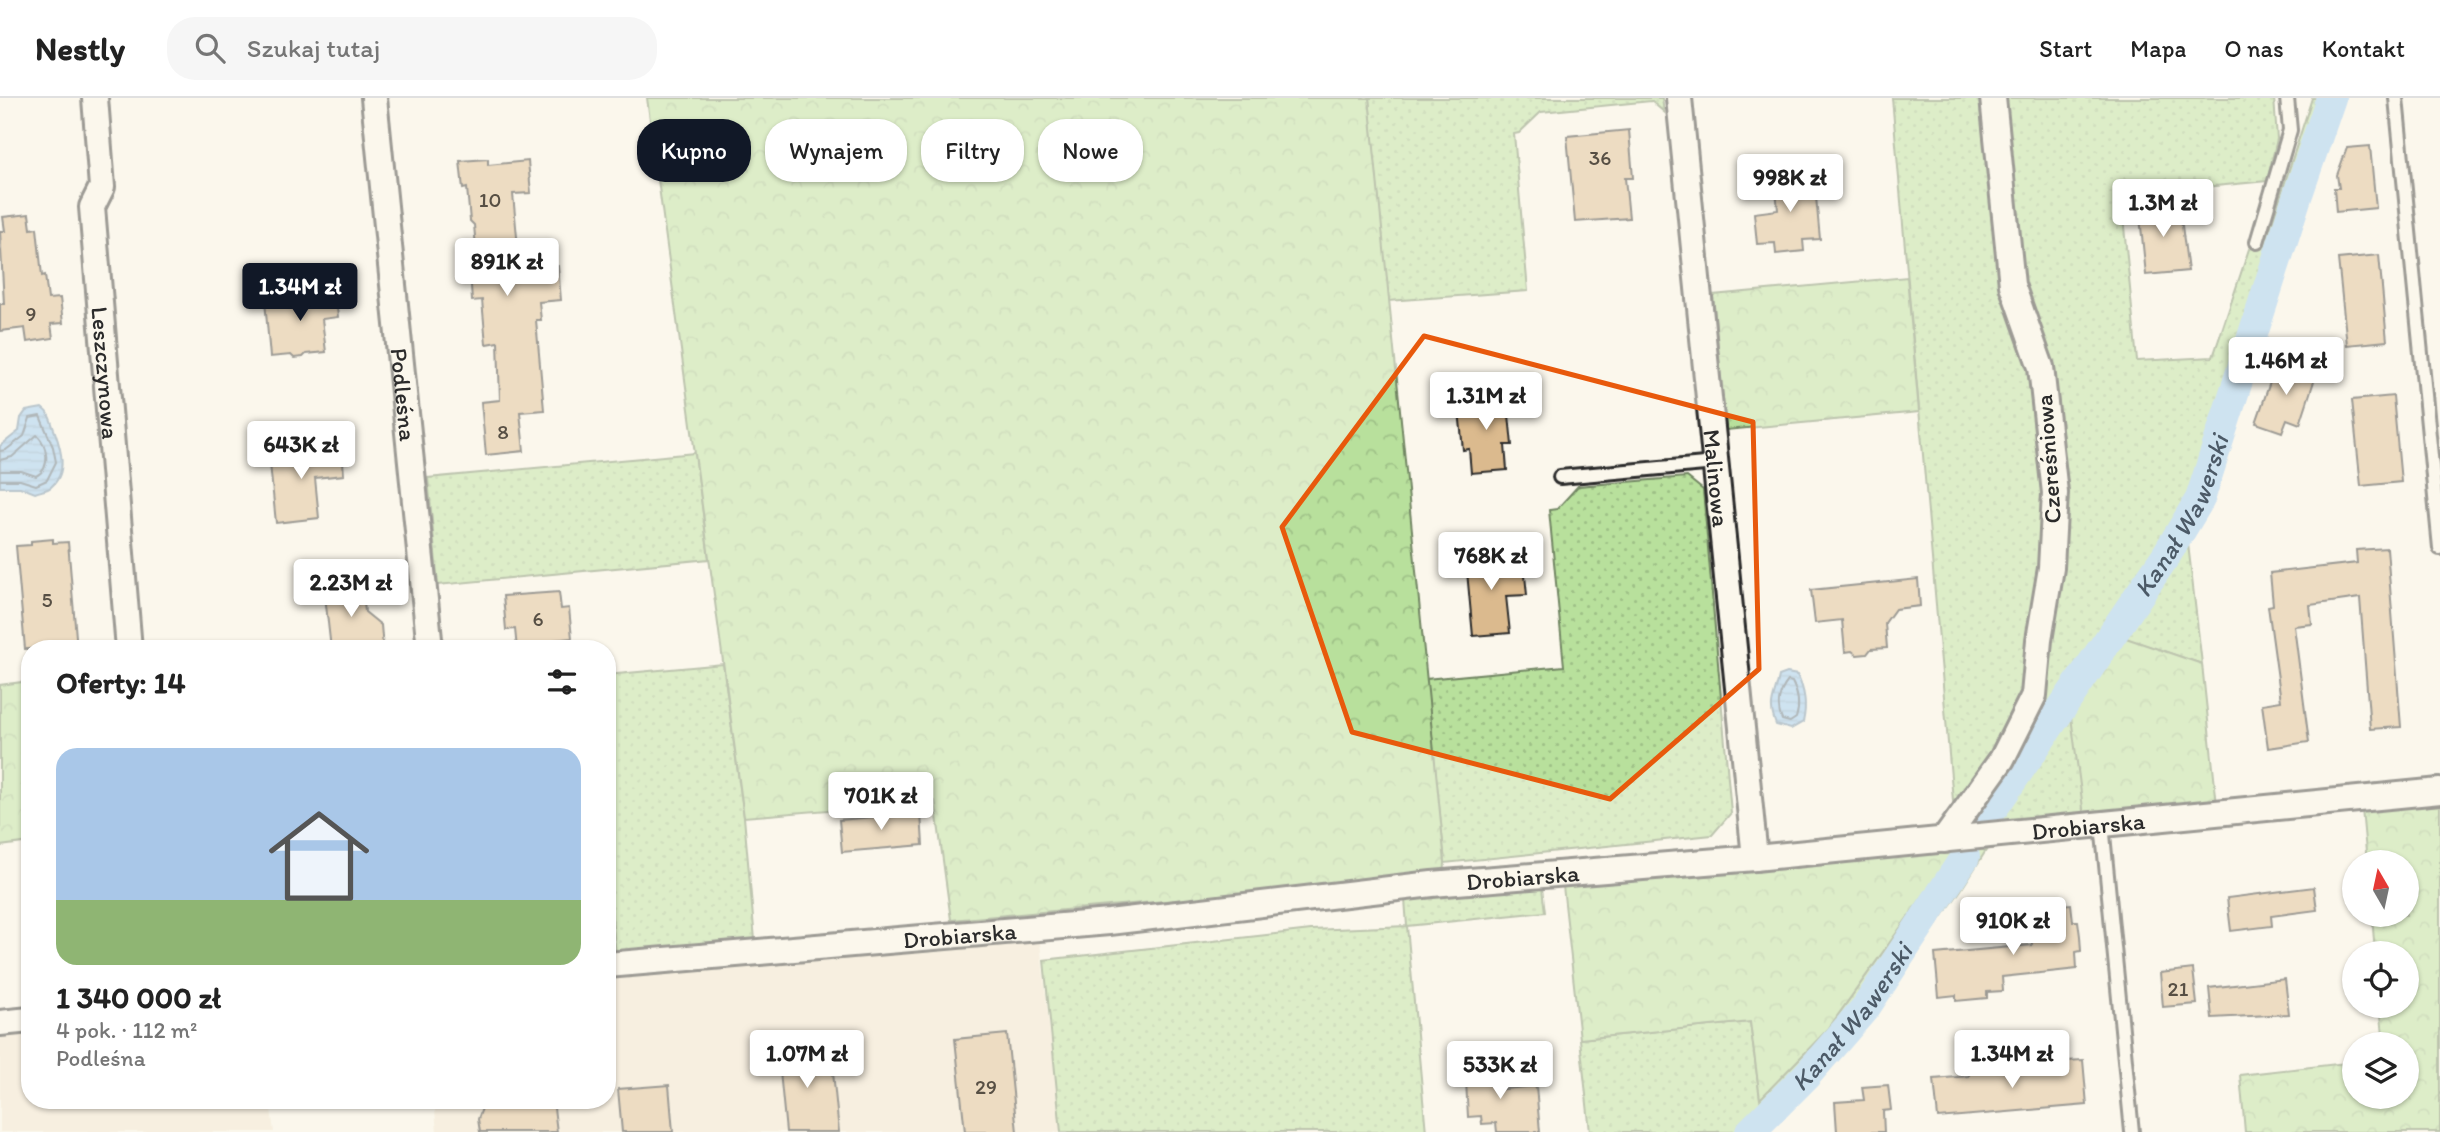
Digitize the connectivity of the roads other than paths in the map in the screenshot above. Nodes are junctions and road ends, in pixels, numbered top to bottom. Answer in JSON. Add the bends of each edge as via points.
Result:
{"nodes":[{"id":1,"x":95,"y":98,"type":"edge"},
{"id":2,"x":374,"y":98,"type":"edge"},
{"id":3,"x":1679,"y":98,"type":"edge"},
{"id":4,"x":1993,"y":98,"type":"edge"},
{"id":5,"x":2287,"y":98,"type":"edge"},
{"id":6,"x":2396,"y":98,"type":"edge"},
{"id":7,"x":2257,"y":242,"type":"dead end"},
{"id":8,"x":1716,"y":463,"type":"junction"},
{"id":9,"x":1560,"y":477,"type":"dead end"},
{"id":10,"x":2440,"y":548,"type":"edge"},
{"id":11,"x":128,"y":640,"type":"edge"},
{"id":12,"x":429,"y":640,"type":"edge"},
{"id":13,"x":2440,"y":791,"type":"edge"},
{"id":14,"x":2102,"y":824,"type":"junction"},
{"id":15,"x":1944,"y":840,"type":"junction"},
{"id":16,"x":1755,"y":858,"type":"junction"},
{"id":17,"x":616,"y":964,"type":"edge"},
{"id":18,"x":21,"y":1021,"type":"edge"},
{"id":19,"x":0,"y":1023,"type":"edge"},
{"id":20,"x":2132,"y":1132,"type":"edge"}],
"edges":[{"from":1,"to":11,"type":"street","name":"Leszczynowa","via":[[102,187],[92,207]]},
{"from":2,"to":12,"type":"street","name":"Podleśna"},
{"from":3,"to":8,"type":"street","name":"Malinowa"},
{"from":4,"to":15,"type":"street","name":"Czereśniowa","via":[[2012,285],[2041,367],[2055,494],[2051,568],[2034,695],[2002,759]]},
{"from":5,"to":7,"type":"lane","via":[[2290,130]]},
{"from":6,"to":10,"type":"lane"},
{"from":8,"to":9,"type":"lane"},
{"from":8,"to":16,"type":"street","name":"Malinowa"},
{"from":13,"to":14,"type":"street","name":"Drobiarska"},
{"from":14,"to":15,"type":"street","name":"Drobiarska"},
{"from":14,"to":20,"type":"lane"},
{"from":15,"to":16,"type":"street","name":"Drobiarska"},
{"from":16,"to":17,"type":"street","name":"Drobiarska","via":[[1432,884],[1109,922]]},
{"from":18,"to":19,"type":"street"}]}
